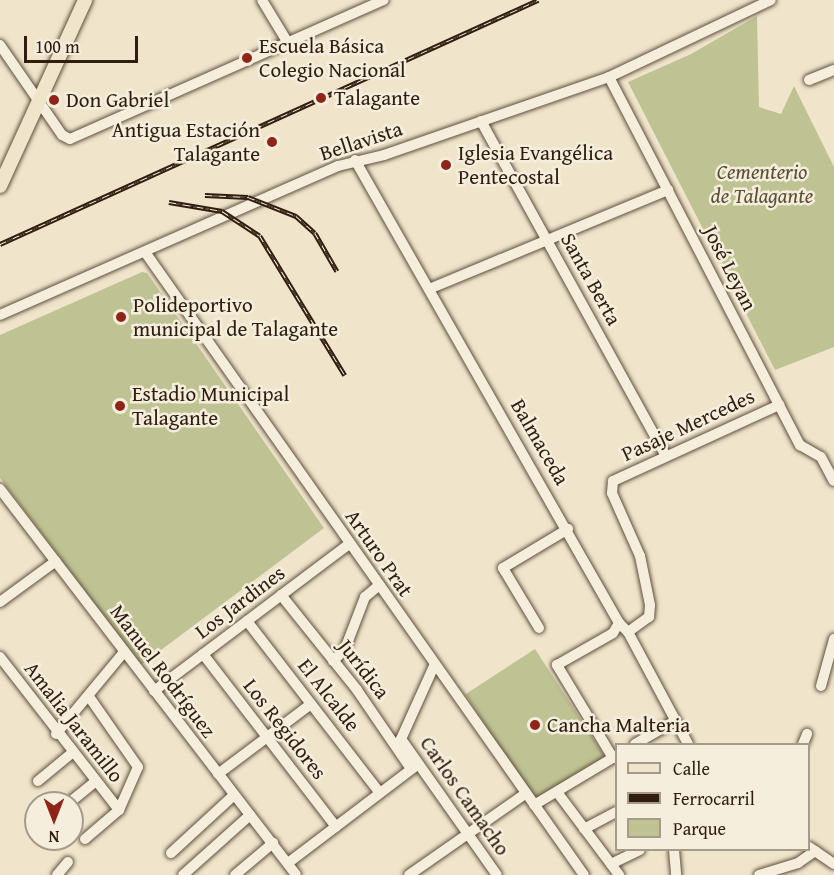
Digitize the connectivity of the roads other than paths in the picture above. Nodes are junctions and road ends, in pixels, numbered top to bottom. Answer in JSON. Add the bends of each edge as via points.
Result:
{"nodes":[{"id":1,"x":85,"y":0,"type":"edge"},
{"id":2,"x":262,"y":0,"type":"edge"},
{"id":3,"x":384,"y":0,"type":"edge"},
{"id":4,"x":771,"y":0,"type":"edge"},
{"id":5,"x":288,"y":43,"type":"junction"},
{"id":6,"x":1,"y":50,"type":"edge"},
{"id":7,"x":834,"y":70,"type":"edge"},
{"id":8,"x":609,"y":77,"type":"junction"},
{"id":9,"x":809,"y":80,"type":"dead end"},
{"id":10,"x":38,"y":101,"type":"junction"},
{"id":11,"x":481,"y":121,"type":"junction"},
{"id":12,"x":355,"y":160,"type":"junction"},
{"id":13,"x":5,"y":162,"type":"edge"},
{"id":14,"x":0,"y":186,"type":"edge"},
{"id":15,"x":668,"y":190,"type":"junction"},
{"id":16,"x":547,"y":240,"type":"junction"},
{"id":17,"x":145,"y":252,"type":"junction"},
{"id":18,"x":429,"y":289,"type":"junction"},
{"id":19,"x":0,"y":315,"type":"edge"},
{"id":20,"x":779,"y":405,"type":"junction"},
{"id":21,"x":666,"y":456,"type":"junction"},
{"id":22,"x":834,"y":481,"type":"edge"},
{"id":23,"x":0,"y":489,"type":"edge"},
{"id":24,"x":568,"y":529,"type":"junction"},
{"id":25,"x":349,"y":544,"type":"junction"},
{"id":26,"x":56,"y":561,"type":"junction"},
{"id":27,"x":378,"y":586,"type":"junction"},
{"id":28,"x":281,"y":595,"type":"junction"},
{"id":29,"x":0,"y":602,"type":"edge"},
{"id":30,"x":247,"y":621,"type":"junction"},
{"id":31,"x":619,"y":623,"type":"junction"},
{"id":32,"x":539,"y":628,"type":"dead end"},
{"id":33,"x":628,"y":632,"type":"junction"},
{"id":34,"x":834,"y":639,"type":"edge"},
{"id":35,"x":124,"y":652,"type":"junction"},
{"id":36,"x":202,"y":654,"type":"junction"},
{"id":37,"x":0,"y":657,"type":"edge"},
{"id":38,"x":333,"y":661,"type":"junction"},
{"id":39,"x":434,"y":666,"type":"junction"},
{"id":40,"x":820,"y":686,"type":"dead end"},
{"id":41,"x":154,"y":691,"type":"junction"},
{"id":42,"x":90,"y":698,"type":"junction"},
{"id":43,"x":311,"y":704,"type":"junction"},
{"id":44,"x":675,"y":721,"type":"junction"},
{"id":45,"x":56,"y":734,"type":"junction"},
{"id":46,"x":267,"y":737,"type":"junction"},
{"id":47,"x":637,"y":743,"type":"edge"},
{"id":48,"x":687,"y":743,"type":"edge"},
{"id":49,"x":72,"y":753,"type":"junction"},
{"id":50,"x":615,"y":757,"type":"edge"},
{"id":51,"x":414,"y":767,"type":"junction"},
{"id":52,"x":218,"y":774,"type":"junction"},
{"id":53,"x":38,"y":781,"type":"dead end"},
{"id":54,"x":95,"y":782,"type":"junction"},
{"id":55,"x":84,"y":791,"type":"edge"},
{"id":56,"x":556,"y":792,"type":"junction"},
{"id":57,"x":380,"y":793,"type":"junction"},
{"id":58,"x":525,"y":794,"type":"junction"},
{"id":59,"x":234,"y":795,"type":"junction"},
{"id":60,"x":534,"y":805,"type":"junction"},
{"id":61,"x":118,"y":810,"type":"junction"},
{"id":62,"x":615,"y":813,"type":"edge"},
{"id":63,"x":250,"y":815,"type":"junction"},
{"id":64,"x":336,"y":827,"type":"junction"},
{"id":65,"x":584,"y":829,"type":"junction"},
{"id":66,"x":467,"y":833,"type":"junction"},
{"id":67,"x":85,"y":839,"type":"dead end"},
{"id":68,"x":273,"y":843,"type":"junction"},
{"id":69,"x":812,"y":849,"type":"edge"},
{"id":70,"x":636,"y":851,"type":"edge"},
{"id":71,"x":674,"y":851,"type":"edge"},
{"id":72,"x":171,"y":853,"type":"dead end"},
{"id":73,"x":68,"y":862,"type":"dead end"},
{"id":74,"x":288,"y":863,"type":"junction"},
{"id":75,"x":611,"y":864,"type":"junction"},
{"id":76,"x":834,"y":864,"type":"edge"},
{"id":77,"x":57,"y":875,"type":"edge"},
{"id":78,"x":183,"y":875,"type":"edge"},
{"id":79,"x":235,"y":875,"type":"edge"},
{"id":80,"x":297,"y":875,"type":"edge"},
{"id":81,"x":409,"y":875,"type":"edge"},
{"id":82,"x":497,"y":875,"type":"edge"},
{"id":83,"x":584,"y":875,"type":"edge"},
{"id":84,"x":619,"y":875,"type":"edge"},
{"id":85,"x":676,"y":875,"type":"edge"},
{"id":86,"x":759,"y":875,"type":"edge"}],
"edges":[{"from":1,"to":10,"type":"main road"},
{"from":2,"to":5,"type":"street"},
{"from":3,"to":5,"type":"street"},
{"from":4,"to":8,"type":"street","name":"Bellavista"},
{"from":5,"to":10,"type":"street","via":[[67,139]]},
{"from":6,"to":10,"type":"street"},
{"from":7,"to":9,"type":"street"},
{"from":8,"to":11,"type":"street","name":"Bellavista"},
{"from":8,"to":15,"type":"street","name":"José Leyan"},
{"from":10,"to":13,"type":"main road"},
{"from":11,"to":12,"type":"street","name":"Bellavista","via":[[384,155]]},
{"from":11,"to":16,"type":"street","name":"Santa Berta"},
{"from":12,"to":17,"type":"street","name":"Bellavista"},
{"from":12,"to":18,"type":"street","name":"Balmaceda"},
{"from":13,"to":14,"type":"main road"},
{"from":15,"to":16,"type":"street"},
{"from":15,"to":20,"type":"street","name":"José Leyan"},
{"from":16,"to":18,"type":"street"},
{"from":16,"to":21,"type":"street","name":"Santa Berta"},
{"from":17,"to":19,"type":"street","name":"Bellavista"},
{"from":17,"to":25,"type":"street","name":"Arturo Prat"},
{"from":18,"to":24,"type":"street","name":"Balmaceda"},
{"from":20,"to":21,"type":"street","name":"Pasaje Mercedes"},
{"from":20,"to":22,"type":"street","name":"José Leyan","via":[[800,445],[820,457]]},
{"from":21,"to":33,"type":"street","name":"Pasaje Mercedes","via":[[613,481],[612,493],[640,556],[650,605],[649,617]]},
{"from":23,"to":26,"type":"street","name":"Manuel Rodríguez"},
{"from":24,"to":31,"type":"street","name":"Balmaceda"},
{"from":24,"to":32,"type":"street","via":[[503,568]]},
{"from":25,"to":27,"type":"street","name":"Arturo Prat"},
{"from":25,"to":28,"type":"street","name":"Los Jardines"},
{"from":26,"to":29,"type":"street"},
{"from":26,"to":35,"type":"street","name":"Manuel Rodríguez"},
{"from":27,"to":38,"type":"street","via":[[365,597],[345,649]]},
{"from":27,"to":39,"type":"street","name":"Arturo Prat"},
{"from":28,"to":30,"type":"street","name":"Los Jardines"},
{"from":28,"to":38,"type":"street","name":"Jurídica"},
{"from":30,"to":36,"type":"street","name":"Los Jardines"},
{"from":30,"to":43,"type":"street","name":"El Alcalde"},
{"from":31,"to":33,"type":"street","name":"Balmaceda"},
{"from":31,"to":50,"type":"street","via":[[613,633],[557,666]]},
{"from":33,"to":44,"type":"street","name":"Balmaceda"},
{"from":34,"to":40,"type":"street"},
{"from":35,"to":41,"type":"street","name":"Manuel Rodríguez"},
{"from":35,"to":42,"type":"street"},
{"from":36,"to":41,"type":"street","name":"Los Jardines"},
{"from":36,"to":46,"type":"street","name":"Los Regidores"},
{"from":37,"to":45,"type":"street","name":"Amalia Jaramillo"},
{"from":38,"to":51,"type":"street","name":"Jurídica"},
{"from":39,"to":51,"type":"street","name":"Carlos Camacho","via":[[401,739]]},
{"from":39,"to":58,"type":"street","name":"Arturo Prat"},
{"from":41,"to":52,"type":"street","name":"Manuel Rodríguez"},
{"from":42,"to":45,"type":"street"},
{"from":42,"to":61,"type":"street","via":[[137,764]]},
{"from":43,"to":46,"type":"street"},
{"from":43,"to":57,"type":"street","name":"El Alcalde"},
{"from":44,"to":47,"type":"street"},
{"from":44,"to":48,"type":"street","name":"Balmaceda"},
{"from":45,"to":49,"type":"street","name":"Amalia Jaramillo"},
{"from":46,"to":52,"type":"street"},
{"from":46,"to":64,"type":"street","name":"Los Regidores"},
{"from":49,"to":53,"type":"street"},
{"from":49,"to":54,"type":"street","name":"Amalia Jaramillo"},
{"from":50,"to":56,"type":"street"},
{"from":51,"to":57,"type":"street"},
{"from":51,"to":66,"type":"street","name":"Carlos Camacho"},
{"from":52,"to":59,"type":"street","name":"Manuel Rodríguez"},
{"from":54,"to":55,"type":"street"},
{"from":54,"to":61,"type":"street","name":"Amalia Jaramillo"},
{"from":56,"to":60,"type":"street"},
{"from":56,"to":65,"type":"street"},
{"from":57,"to":64,"type":"street"},
{"from":58,"to":60,"type":"street","name":"Arturo Prat"},
{"from":58,"to":66,"type":"street"},
{"from":59,"to":63,"type":"street","name":"Manuel Rodríguez"},
{"from":59,"to":72,"type":"street"},
{"from":60,"to":83,"type":"street","name":"Arturo Prat"},
{"from":61,"to":67,"type":"street"},
{"from":62,"to":65,"type":"street"},
{"from":63,"to":68,"type":"street","name":"Manuel Rodríguez"},
{"from":63,"to":78,"type":"street"},
{"from":64,"to":74,"type":"street"},
{"from":65,"to":75,"type":"street"},
{"from":66,"to":81,"type":"street"},
{"from":66,"to":82,"type":"street","name":"Carlos Camacho"},
{"from":68,"to":74,"type":"street","name":"Manuel Rodríguez"},
{"from":68,"to":79,"type":"street"},
{"from":69,"to":76,"type":"street"},
{"from":69,"to":86,"type":"street","via":[[798,863]]},
{"from":70,"to":75,"type":"street"},
{"from":71,"to":85,"type":"street"},
{"from":73,"to":77,"type":"street"},
{"from":74,"to":80,"type":"street","name":"Manuel Rodríguez"},
{"from":75,"to":84,"type":"street"}]}
